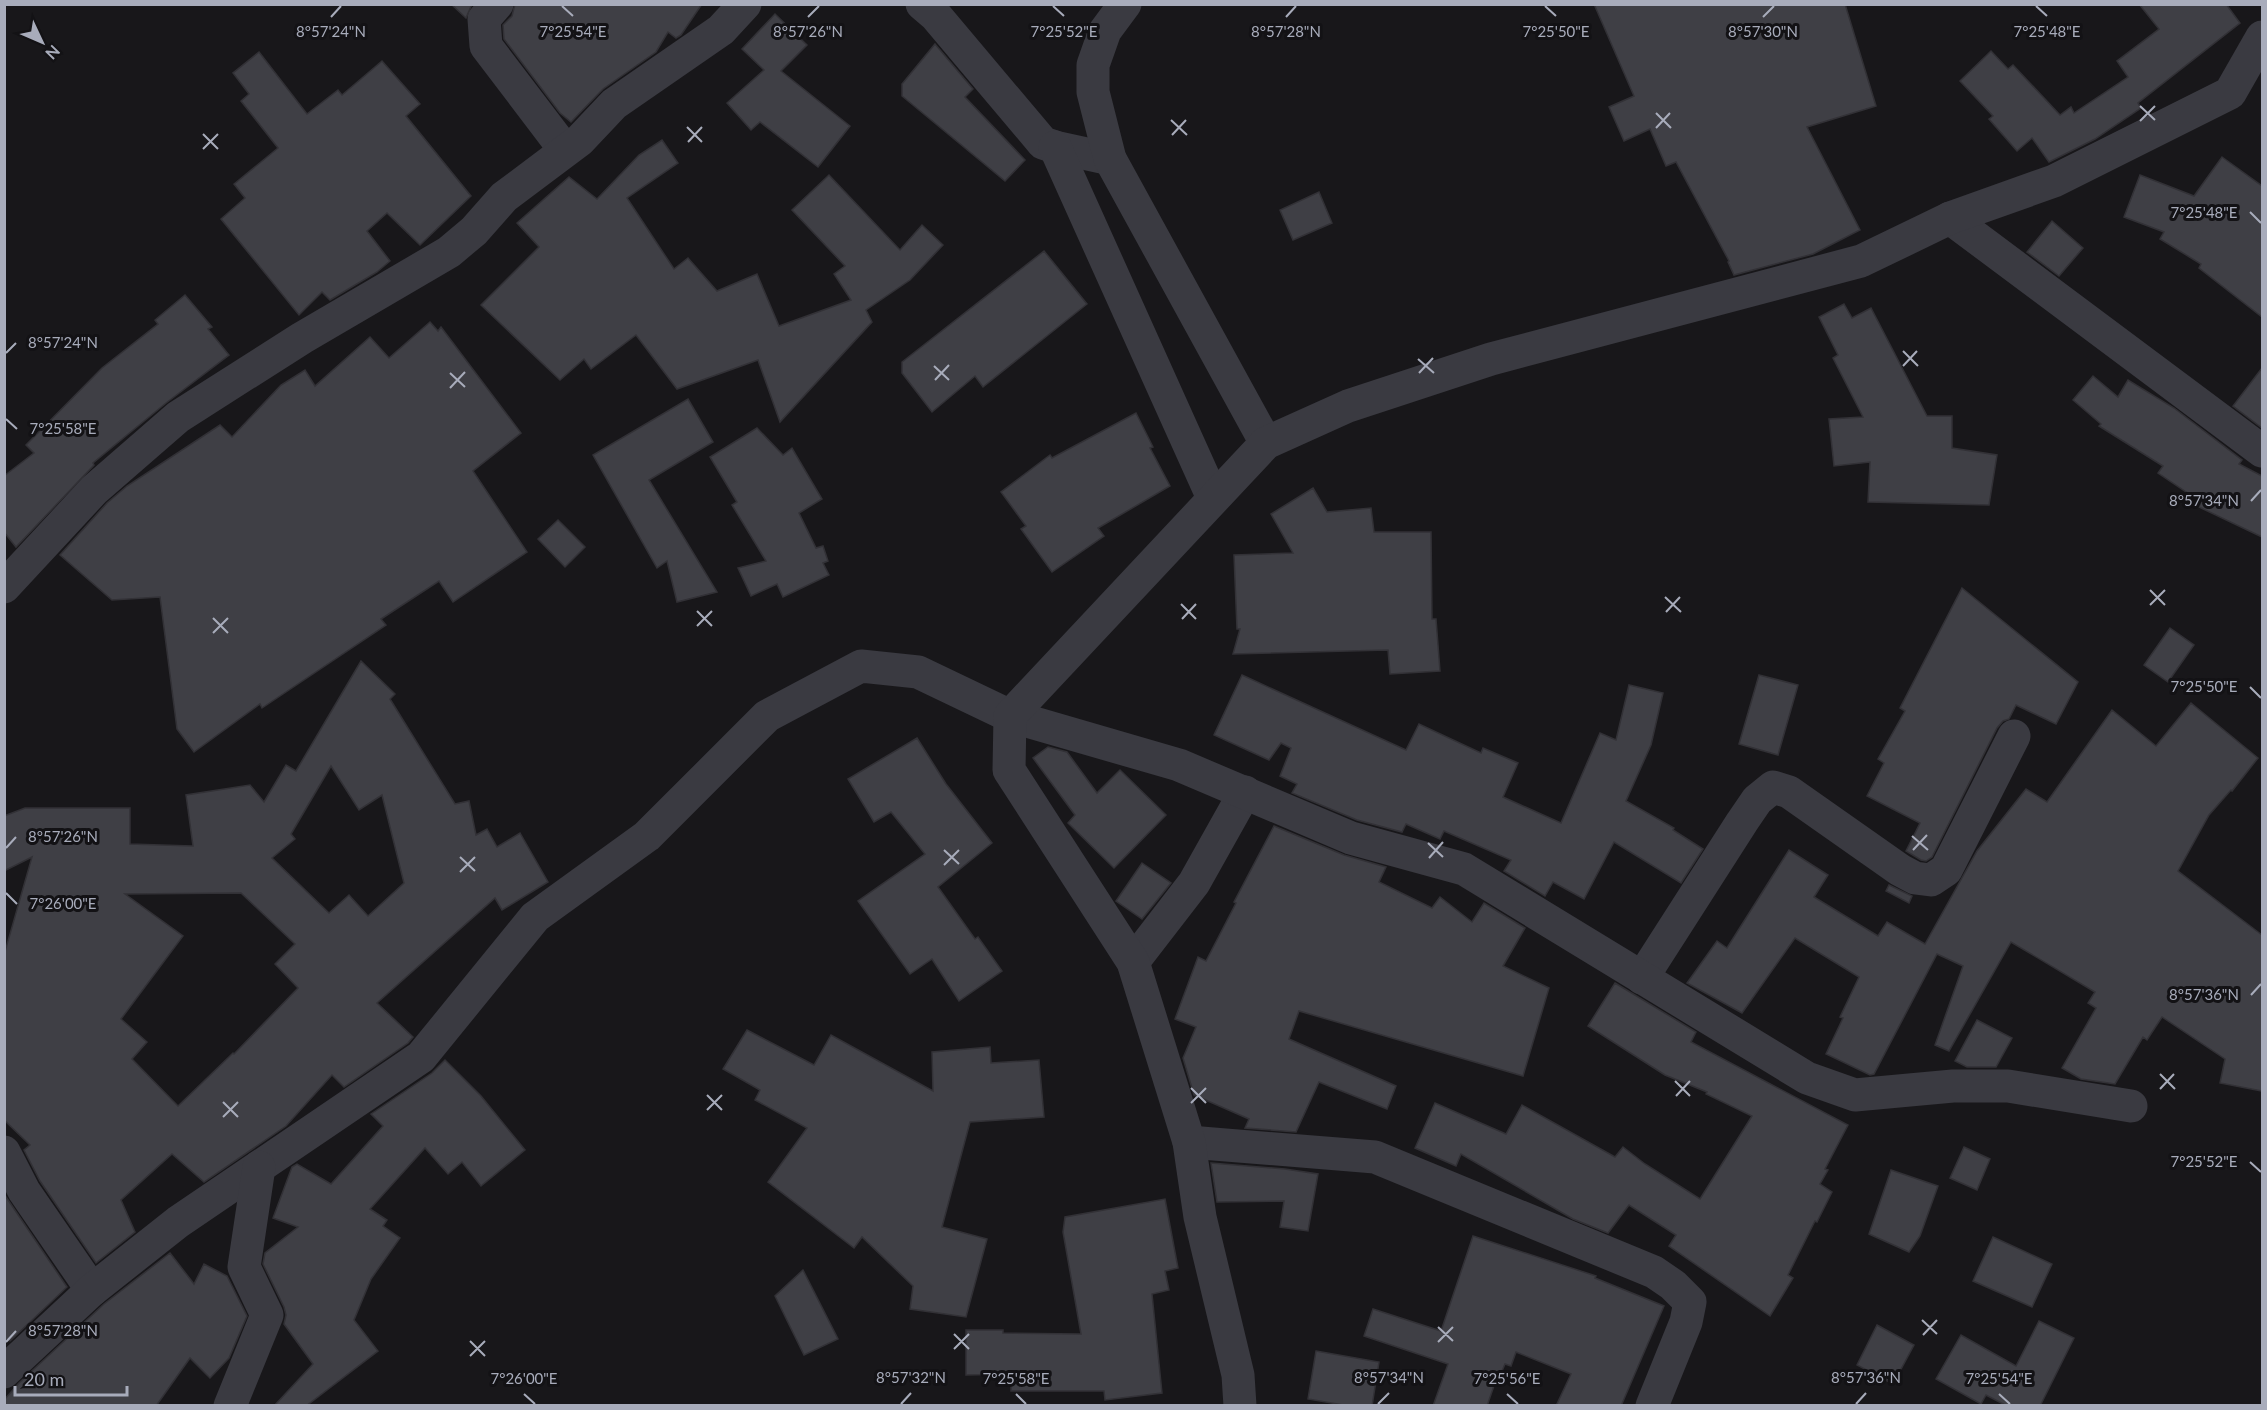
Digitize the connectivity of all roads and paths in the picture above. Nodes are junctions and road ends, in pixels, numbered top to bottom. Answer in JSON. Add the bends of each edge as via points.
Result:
{"nodes":[{"id":1,"x":497,"y":4,"type":"edge"},
{"id":2,"x":745,"y":4,"type":"edge"},
{"id":3,"x":922,"y":4,"type":"edge"},
{"id":4,"x":1125,"y":4,"type":"edge"},
{"id":5,"x":2262,"y":37,"type":"edge"},
{"id":6,"x":2262,"y":72,"type":"edge"},
{"id":7,"x":2230,"y":93,"type":"junction"},
{"id":8,"x":1055,"y":147,"type":"junction"},
{"id":9,"x":565,"y":150,"type":"junction"},
{"id":10,"x":1110,"y":159,"type":"junction"},
{"id":11,"x":1950,"y":218,"type":"junction"},
{"id":12,"x":1266,"y":443,"type":"junction"},
{"id":13,"x":2262,"y":451,"type":"edge"},
{"id":14,"x":1213,"y":498,"type":"junction"},
{"id":15,"x":4,"y":587,"type":"edge"},
{"id":16,"x":1010,"y":716,"type":"junction"},
{"id":17,"x":2014,"y":736,"type":"dead end"},
{"id":18,"x":1245,"y":792,"type":"junction"},
{"id":19,"x":1133,"y":962,"type":"junction"},
{"id":20,"x":1642,"y":978,"type":"junction"},
{"id":21,"x":2131,"y":1106,"type":"dead end"},
{"id":22,"x":1189,"y":1142,"type":"junction"},
{"id":23,"x":4,"y":1152,"type":"edge"},
{"id":24,"x":259,"y":1167,"type":"junction"},
{"id":25,"x":92,"y":1290,"type":"junction"},
{"id":26,"x":4,"y":1372,"type":"edge"},
{"id":27,"x":230,"y":1406,"type":"edge"},
{"id":28,"x":1240,"y":1406,"type":"edge"},
{"id":29,"x":1652,"y":1406,"type":"edge"}],
"edges":[{"from":1,"to":9,"type":"street","via":[[484,19],[486,45]]},
{"from":2,"to":9,"type":"street","via":[[721,30],[614,104]]},
{"from":3,"to":8,"type":"street","via":[[1043,143]]},
{"from":4,"to":10,"type":"street","via":[[1105,31],[1093,65],[1093,92]]},
{"from":5,"to":7,"type":"street"},
{"from":6,"to":7,"type":"street"},
{"from":7,"to":11,"type":"street","via":[[2054,181]]},
{"from":8,"to":10,"type":"street"},
{"from":8,"to":14,"type":"street"},
{"from":9,"to":15,"type":"street","via":[[504,197],[449,252],[178,417],[94,490]]},
{"from":10,"to":12,"type":"street"},
{"from":11,"to":12,"type":"street","via":[[1861,261],[1491,359],[1348,406]]},
{"from":11,"to":13,"type":"street"},
{"from":12,"to":14,"type":"street"},
{"from":14,"to":16,"type":"street"},
{"from":16,"to":18,"type":"street","via":[[1179,765]]},
{"from":16,"to":19,"type":"street","via":[[1009,770]]},
{"from":16,"to":24,"type":"street","via":[[918,672],[861,666],[767,716],[647,836],[535,917],[421,1057]]},
{"from":17,"to":20,"type":"street","via":[[1946,870],[1931,880],[1915,878],[1900,870],[1788,792],[1773,787],[1757,800]]},
{"from":18,"to":19,"type":"street","via":[[1194,883]]},
{"from":18,"to":20,"type":"street","via":[[1351,838],[1464,868]]},
{"from":19,"to":22,"type":"street"},
{"from":20,"to":21,"type":"street","via":[[1807,1078],[1855,1095],[1953,1086],[2008,1086]]},
{"from":22,"to":28,"type":"street","via":[[1200,1217],[1238,1375]]},
{"from":22,"to":29,"type":"street","via":[[1375,1157],[1654,1272],[1690,1302],[1686,1322]]},
{"from":23,"to":25,"type":"street","via":[[24,1191]]},
{"from":24,"to":25,"type":"street","via":[[178,1222]]},
{"from":24,"to":27,"type":"street","via":[[244,1267],[267,1315]]},
{"from":25,"to":26,"type":"street"}]}
